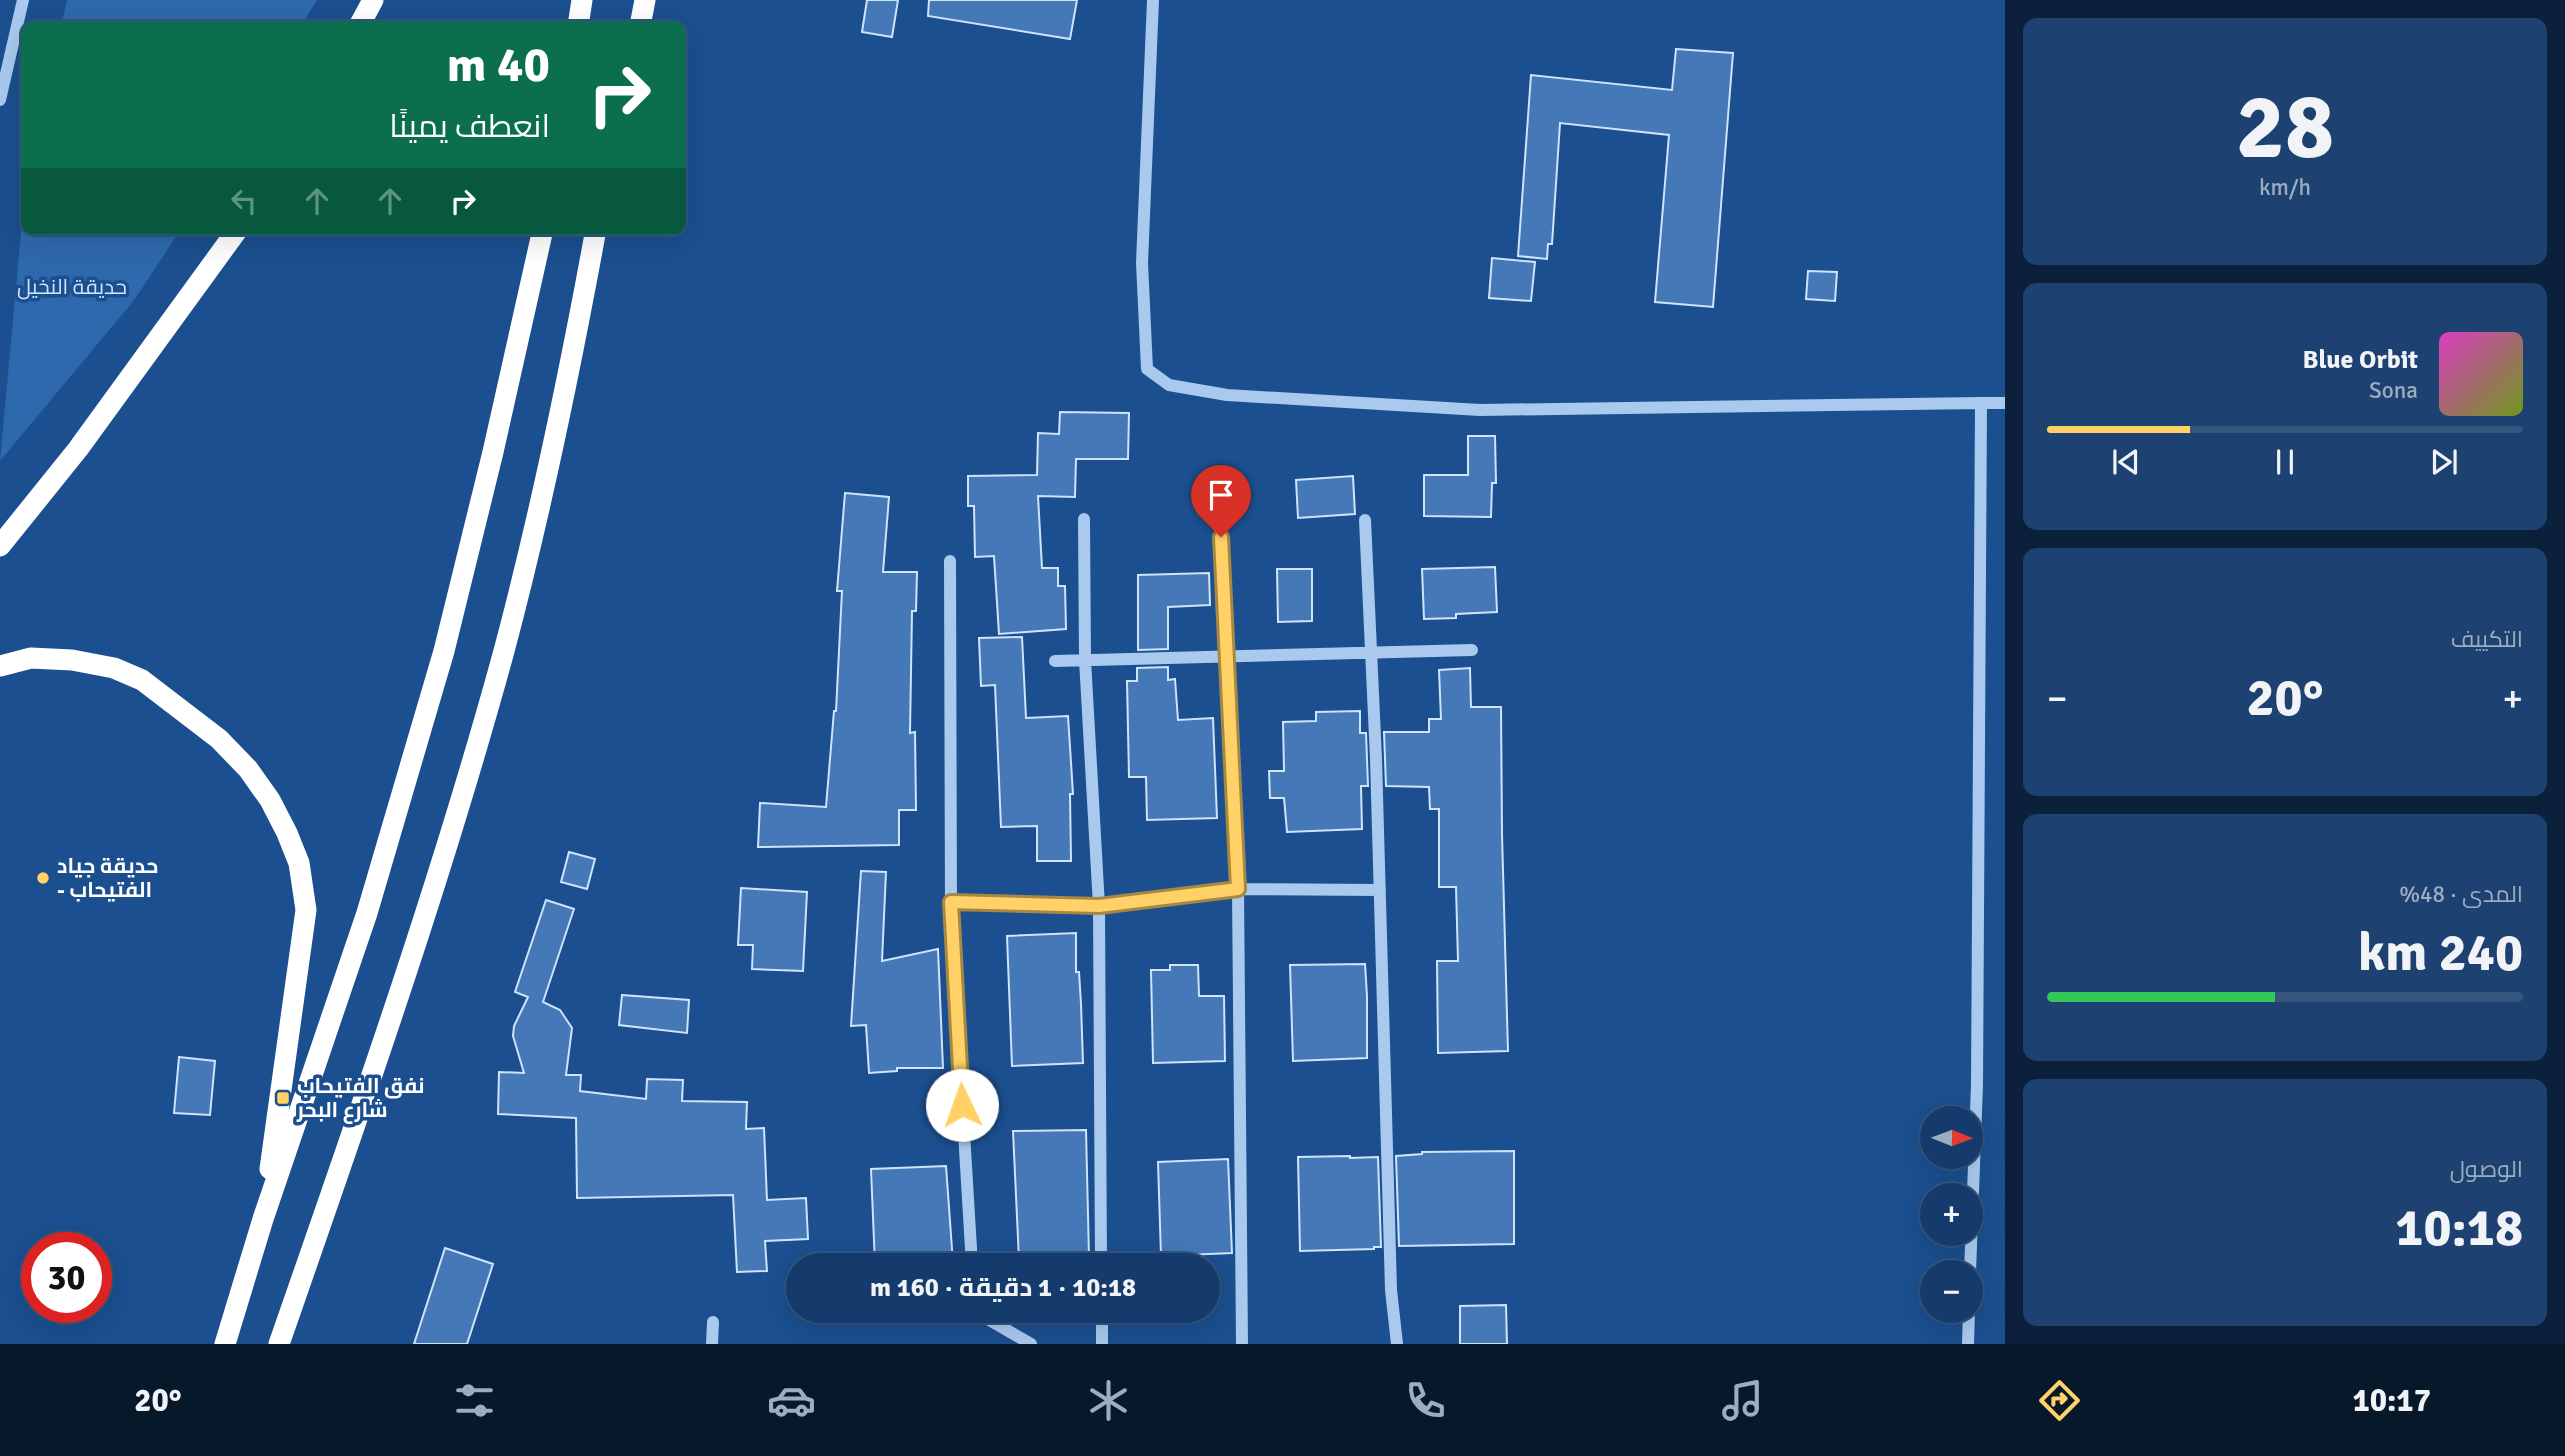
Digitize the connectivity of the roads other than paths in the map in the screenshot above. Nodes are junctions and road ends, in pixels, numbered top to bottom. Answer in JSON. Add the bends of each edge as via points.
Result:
{"nodes":[{"id":1,"x":23,"y":0,"type":"edge"},
{"id":2,"x":373,"y":0,"type":"edge"},
{"id":3,"x":582,"y":0,"type":"edge"},
{"id":4,"x":645,"y":0,"type":"edge"},
{"id":5,"x":1153,"y":0,"type":"edge"},
{"id":6,"x":362,"y":21,"type":"edge"},
{"id":7,"x":579,"y":21,"type":"edge"},
{"id":8,"x":641,"y":21,"type":"edge"},
{"id":9,"x":0,"y":100,"type":"edge"},
{"id":10,"x":234,"y":235,"type":"edge"},
{"id":11,"x":542,"y":235,"type":"edge"},
{"id":12,"x":595,"y":235,"type":"edge"},
{"id":13,"x":1981,"y":403,"type":"junction"},
{"id":14,"x":2005,"y":403,"type":"edge"},
{"id":15,"x":1219,"y":513,"type":"dead end"},
{"id":16,"x":1084,"y":519,"type":"dead end"},
{"id":17,"x":1365,"y":520,"type":"dead end"},
{"id":18,"x":0,"y":546,"type":"edge"},
{"id":19,"x":950,"y":561,"type":"dead end"},
{"id":20,"x":1472,"y":650,"type":"dead end"},
{"id":21,"x":1371,"y":653,"type":"junction"},
{"id":22,"x":1228,"y":656,"type":"junction"},
{"id":23,"x":1085,"y":660,"type":"junction"},
{"id":24,"x":1055,"y":661,"type":"dead end"},
{"id":25,"x":0,"y":666,"type":"edge"},
{"id":26,"x":1238,"y":889,"type":"junction"},
{"id":27,"x":1380,"y":890,"type":"junction"},
{"id":28,"x":951,"y":902,"type":"junction"},
{"id":29,"x":1099,"y":906,"type":"junction"},
{"id":30,"x":263,"y":1219,"type":"junction"},
{"id":31,"x":971,"y":1253,"type":"edge"},
{"id":32,"x":1101,"y":1253,"type":"edge"},
{"id":33,"x":1970,"y":1260,"type":"edge"},
{"id":34,"x":713,"y":1322,"type":"dead end"},
{"id":35,"x":995,"y":1323,"type":"edge"},
{"id":36,"x":1102,"y":1323,"type":"edge"},
{"id":37,"x":1969,"y":1323,"type":"edge"},
{"id":38,"x":280,"y":1343,"type":"edge"},
{"id":39,"x":225,"y":1344,"type":"edge"},
{"id":40,"x":712,"y":1344,"type":"edge"},
{"id":41,"x":1031,"y":1344,"type":"edge"},
{"id":42,"x":1102,"y":1344,"type":"edge"},
{"id":43,"x":1242,"y":1344,"type":"edge"},
{"id":44,"x":1397,"y":1344,"type":"edge"},
{"id":45,"x":1968,"y":1344,"type":"edge"}],
"edges":[{"from":1,"to":9,"type":"street"},
{"from":2,"to":6,"type":"highway"},
{"from":3,"to":7,"type":"highway"},
{"from":4,"to":8,"type":"highway"},
{"from":5,"to":13,"type":"street","via":[[1142,263],[1147,369],[1169,385],[1227,395],[1480,410]]},
{"from":10,"to":18,"type":"highway","via":[[78,449]]},
{"from":11,"to":30,"type":"highway","via":[[444,651],[367,913]]},
{"from":12,"to":38,"type":"highway","via":[[569,377],[504,650],[424,923]]},
{"from":13,"to":14,"type":"street"},
{"from":13,"to":33,"type":"street","via":[[1977,1085]]},
{"from":15,"to":22,"type":"street"},
{"from":16,"to":23,"type":"street"},
{"from":17,"to":21,"type":"street"},
{"from":19,"to":28,"type":"street"},
{"from":20,"to":21,"type":"street"},
{"from":21,"to":22,"type":"street"},
{"from":21,"to":27,"type":"street"},
{"from":22,"to":23,"type":"street"},
{"from":22,"to":26,"type":"street"},
{"from":23,"to":24,"type":"street"},
{"from":23,"to":29,"type":"street"},
{"from":25,"to":30,"type":"highway","via":[[31,658],[72,660],[114,668],[142,680],[219,739],[248,769],[287,832],[299,863],[306,910]]},
{"from":26,"to":27,"type":"street"},
{"from":26,"to":29,"type":"street"},
{"from":26,"to":43,"type":"street"},
{"from":27,"to":44,"type":"street","via":[[1391,1290]]},
{"from":28,"to":29,"type":"street"},
{"from":28,"to":31,"type":"street"},
{"from":29,"to":32,"type":"street"},
{"from":30,"to":39,"type":"highway"},
{"from":34,"to":40,"type":"street"},
{"from":35,"to":41,"type":"street"},
{"from":36,"to":42,"type":"street"},
{"from":37,"to":45,"type":"street"}]}
